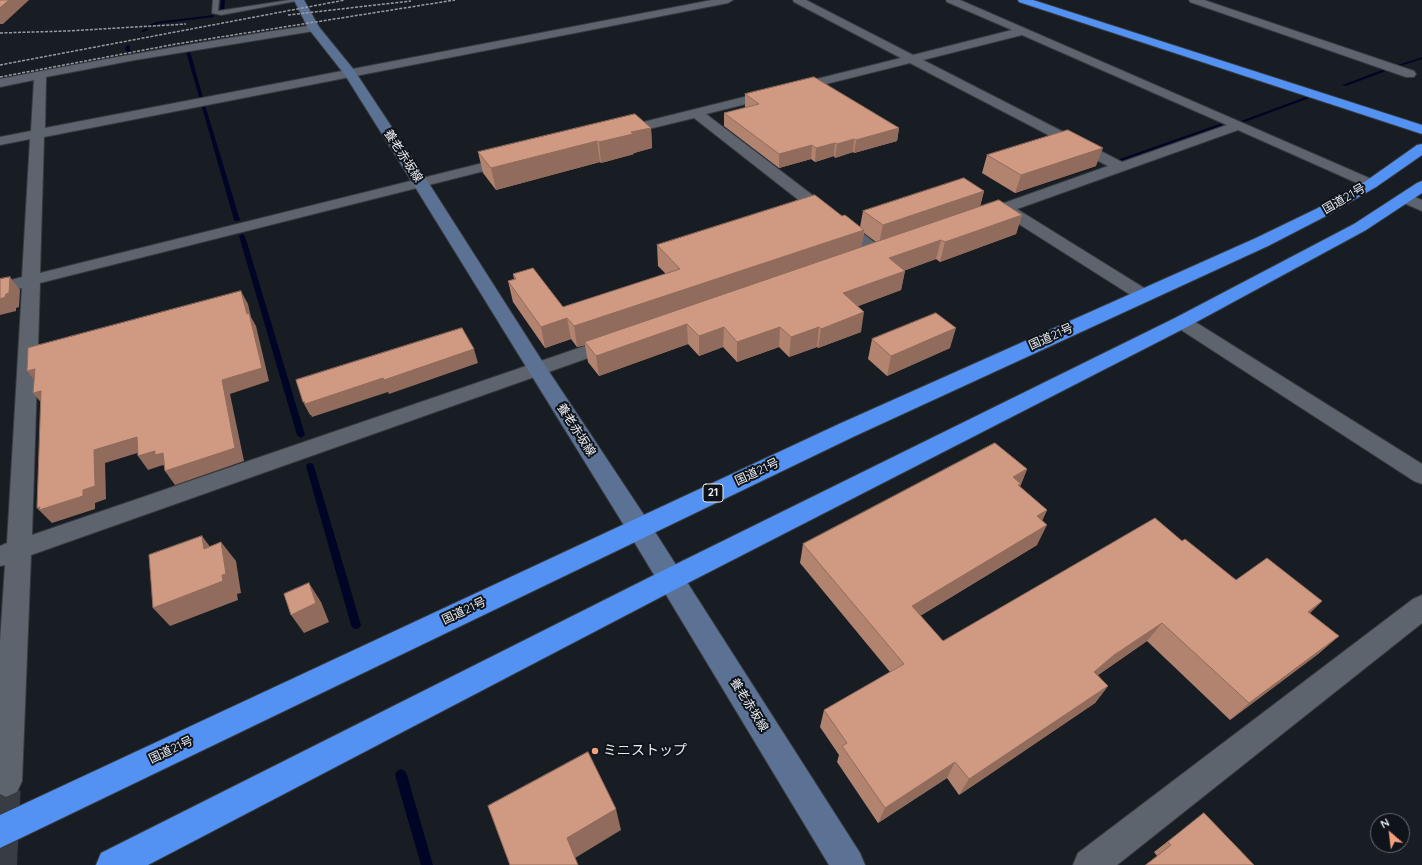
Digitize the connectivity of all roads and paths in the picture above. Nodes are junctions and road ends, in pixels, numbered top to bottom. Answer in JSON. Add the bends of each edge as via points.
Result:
{"nodes":[{"id":1,"x":216,"y":0,"type":"edge"},
{"id":2,"x":300,"y":0,"type":"edge"},
{"id":3,"x":728,"y":0,"type":"edge"},
{"id":4,"x":798,"y":0,"type":"edge"},
{"id":5,"x":951,"y":0,"type":"edge"},
{"id":6,"x":1023,"y":0,"type":"edge"},
{"id":7,"x":1055,"y":0,"type":"edge"},
{"id":8,"x":1194,"y":0,"type":"edge"},
{"id":9,"x":314,"y":28,"type":"junction"},
{"id":10,"x":1023,"y":31,"type":"junction"},
{"id":11,"x":912,"y":59,"type":"junction"},
{"id":12,"x":350,"y":73,"type":"junction"},
{"id":13,"x":1410,"y":74,"type":"dead end"},
{"id":14,"x":40,"y":76,"type":"junction"},
{"id":15,"x":0,"y":84,"type":"edge"},
{"id":16,"x":696,"y":113,"type":"junction"},
{"id":17,"x":1422,"y":118,"type":"edge"},
{"id":18,"x":1240,"y":125,"type":"junction"},
{"id":19,"x":1422,"y":130,"type":"edge"},
{"id":20,"x":39,"y":134,"type":"junction"},
{"id":21,"x":604,"y":136,"type":"edge"},
{"id":22,"x":0,"y":141,"type":"edge"},
{"id":23,"x":1422,"y":148,"type":"edge"},
{"id":24,"x":520,"y":157,"type":"edge"},
{"id":25,"x":1120,"y":168,"type":"junction"},
{"id":26,"x":420,"y":182,"type":"junction"},
{"id":27,"x":1370,"y":184,"type":"junction"},
{"id":28,"x":1416,"y":197,"type":"edge"},
{"id":29,"x":1005,"y":208,"type":"junction"},
{"id":30,"x":969,"y":220,"type":"edge"},
{"id":31,"x":876,"y":252,"type":"edge"},
{"id":32,"x":30,"y":281,"type":"junction"},
{"id":33,"x":0,"y":288,"type":"edge"},
{"id":34,"x":1143,"y":295,"type":"junction"},
{"id":35,"x":1182,"y":322,"type":"junction"},
{"id":36,"x":627,"y":338,"type":"edge"},
{"id":37,"x":537,"y":369,"type":"junction"},
{"id":38,"x":1422,"y":475,"type":"edge"},
{"id":39,"x":639,"y":528,"type":"junction"},
{"id":40,"x":10,"y":553,"type":"edge"},
{"id":41,"x":671,"y":579,"type":"junction"},
{"id":42,"x":1422,"y":607,"type":"edge"},
{"id":43,"x":6,"y":781,"type":"tunnel mouth"},
{"id":44,"x":0,"y":832,"type":"edge"},
{"id":45,"x":113,"y":865,"type":"edge"},
{"id":46,"x":848,"y":865,"type":"edge"},
{"id":47,"x":1090,"y":865,"type":"edge"}],
"edges":[{"from":1,"to":2,"type":"lane","via":[[214,13]]},
{"from":2,"to":9,"type":"main road","name":"養老赤坂線"},
{"from":3,"to":12,"type":"street"},
{"from":4,"to":11,"type":"street"},
{"from":5,"to":10,"type":"street"},
{"from":6,"to":19,"type":"highway"},
{"from":7,"to":17,"type":"highway"},
{"from":8,"to":13,"type":"street"},
{"from":9,"to":12,"type":"main road","name":"養老赤坂線"},
{"from":9,"to":14,"type":"street","via":[[151,54]]},
{"from":10,"to":11,"type":"street"},
{"from":10,"to":18,"type":"street"},
{"from":11,"to":16,"type":"street"},
{"from":11,"to":25,"type":"street"},
{"from":12,"to":20,"type":"street"},
{"from":12,"to":26,"type":"main road","name":"養老赤坂線"},
{"from":14,"to":15,"type":"street"},
{"from":14,"to":20,"type":"street"},
{"from":16,"to":21,"type":"street"},
{"from":16,"to":31,"type":"street"},
{"from":18,"to":25,"type":"street"},
{"from":18,"to":27,"type":"street"},
{"from":20,"to":22,"type":"street"},
{"from":20,"to":32,"type":"street"},
{"from":23,"to":27,"type":"highway","name":"国道21号","number":"21"},
{"from":24,"to":26,"type":"street"},
{"from":25,"to":29,"type":"street"},
{"from":26,"to":32,"type":"street"},
{"from":26,"to":37,"type":"main road","name":"養老赤坂線"},
{"from":27,"to":34,"type":"highway","name":"国道21号","number":"21","via":[[1316,216]]},
{"from":28,"to":35,"type":"highway"},
{"from":29,"to":30,"type":"street"},
{"from":29,"to":34,"type":"street"},
{"from":32,"to":33,"type":"street"},
{"from":32,"to":40,"type":"street"},
{"from":34,"to":39,"type":"highway","name":"国道21号","number":"21"},
{"from":35,"to":38,"type":"street"},
{"from":35,"to":41,"type":"highway"},
{"from":36,"to":37,"type":"street"},
{"from":37,"to":39,"type":"main road","name":"養老赤坂線"},
{"from":37,"to":40,"type":"street"},
{"from":39,"to":41,"type":"main road","name":"養老赤坂線"},
{"from":39,"to":44,"type":"highway","name":"国道21号","number":"21"},
{"from":40,"to":43,"type":"street"},
{"from":41,"to":45,"type":"highway"},
{"from":41,"to":46,"type":"main road","name":"養老赤坂線"},
{"from":42,"to":47,"type":"street"}]}
